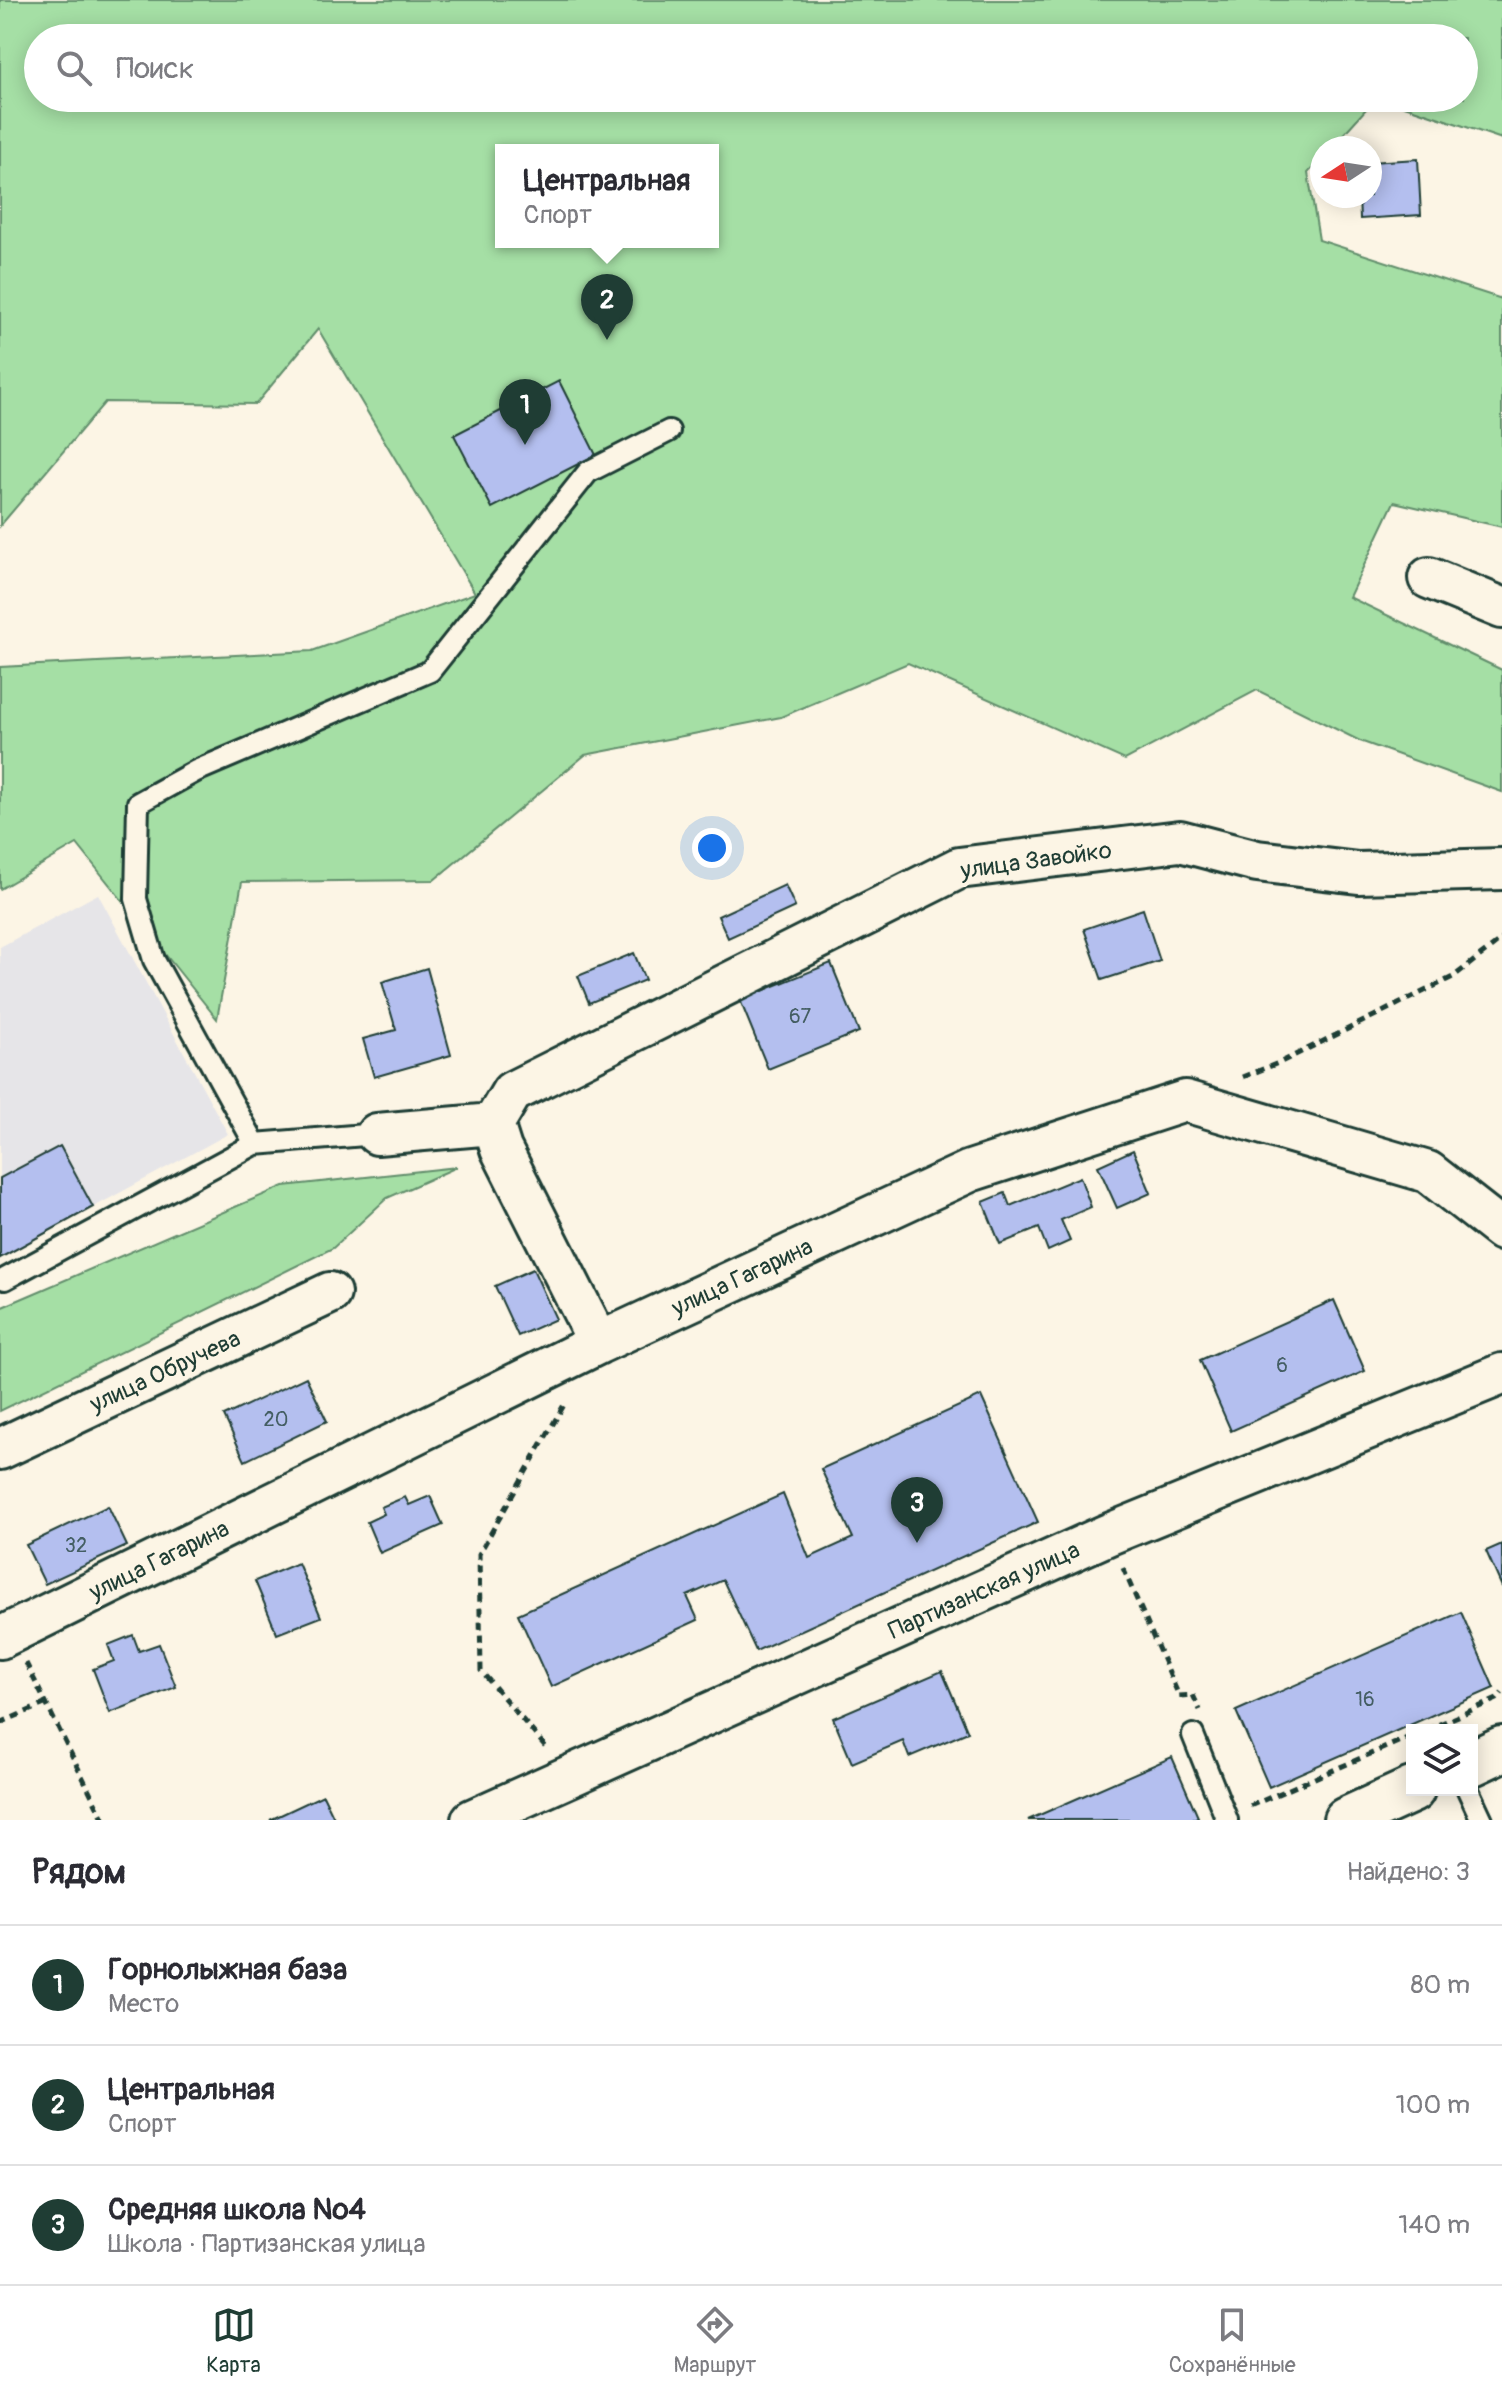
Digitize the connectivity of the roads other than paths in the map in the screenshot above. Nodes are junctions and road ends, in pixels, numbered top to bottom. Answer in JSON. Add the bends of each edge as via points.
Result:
{"nodes":[{"id":1,"x":669,"y":431,"type":"dead end"},
{"id":2,"x":1429,"y":578,"type":"dead end"},
{"id":3,"x":1502,"y":608,"type":"edge"},
{"id":4,"x":1502,"y":869,"type":"edge"},
{"id":5,"x":493,"y":1124,"type":"junction"},
{"id":6,"x":377,"y":1134,"type":"joint"},
{"id":7,"x":255,"y":1144,"type":"junction"},
{"id":8,"x":1502,"y":1230,"type":"edge"},
{"id":9,"x":5,"y":1279,"type":"dead end"},
{"id":10,"x":330,"y":1293,"type":"dead end"},
{"id":11,"x":599,"y":1343,"type":"junction"},
{"id":12,"x":1502,"y":1374,"type":"edge"},
{"id":13,"x":0,"y":1449,"type":"edge"},
{"id":14,"x":0,"y":1638,"type":"edge"},
{"id":15,"x":1199,"y":1730,"type":"road end"},
{"id":16,"x":1502,"y":1749,"type":"edge"},
{"id":17,"x":1478,"y":1760,"type":"edge"},
{"id":18,"x":1406,"y":1793,"type":"edge"},
{"id":19,"x":1471,"y":1796,"type":"edge"},
{"id":20,"x":1234,"y":1815,"type":"edge"},
{"id":21,"x":472,"y":1820,"type":"edge"},
{"id":22,"x":1346,"y":1820,"type":"edge"},
{"id":23,"x":1482,"y":1820,"type":"edge"}],
"edges":[{"from":1,"to":7,"type":"lane","via":[[588,472],[430,671],[196,771],[138,803],[136,899],[154,960]]},
{"from":2,"to":3,"type":"street"},
{"from":4,"to":5,"type":"street","name":"улица Завойко","via":[[1358,873],[1257,861],[1180,841],[959,868],[512,1092]]},
{"from":5,"to":6,"type":"street"},
{"from":5,"to":11,"type":"street"},
{"from":6,"to":7,"type":"lane"},
{"from":7,"to":9,"type":"lane"},
{"from":8,"to":11,"type":"street","name":"улица Гагарина","via":[[1428,1172],[1185,1101],[970,1171]]},
{"from":10,"to":13,"type":"street","name":"улица Обручева"},
{"from":11,"to":14,"type":"street","name":"улица Гагарина"},
{"from":12,"to":21,"type":"street","name":"Партизанская улица","via":[[1107,1535]]},
{"from":15,"to":20,"type":"lane"},
{"from":16,"to":17,"type":"main road"},
{"from":18,"to":22,"type":"main road"},
{"from":19,"to":23,"type":"lane"}]}
